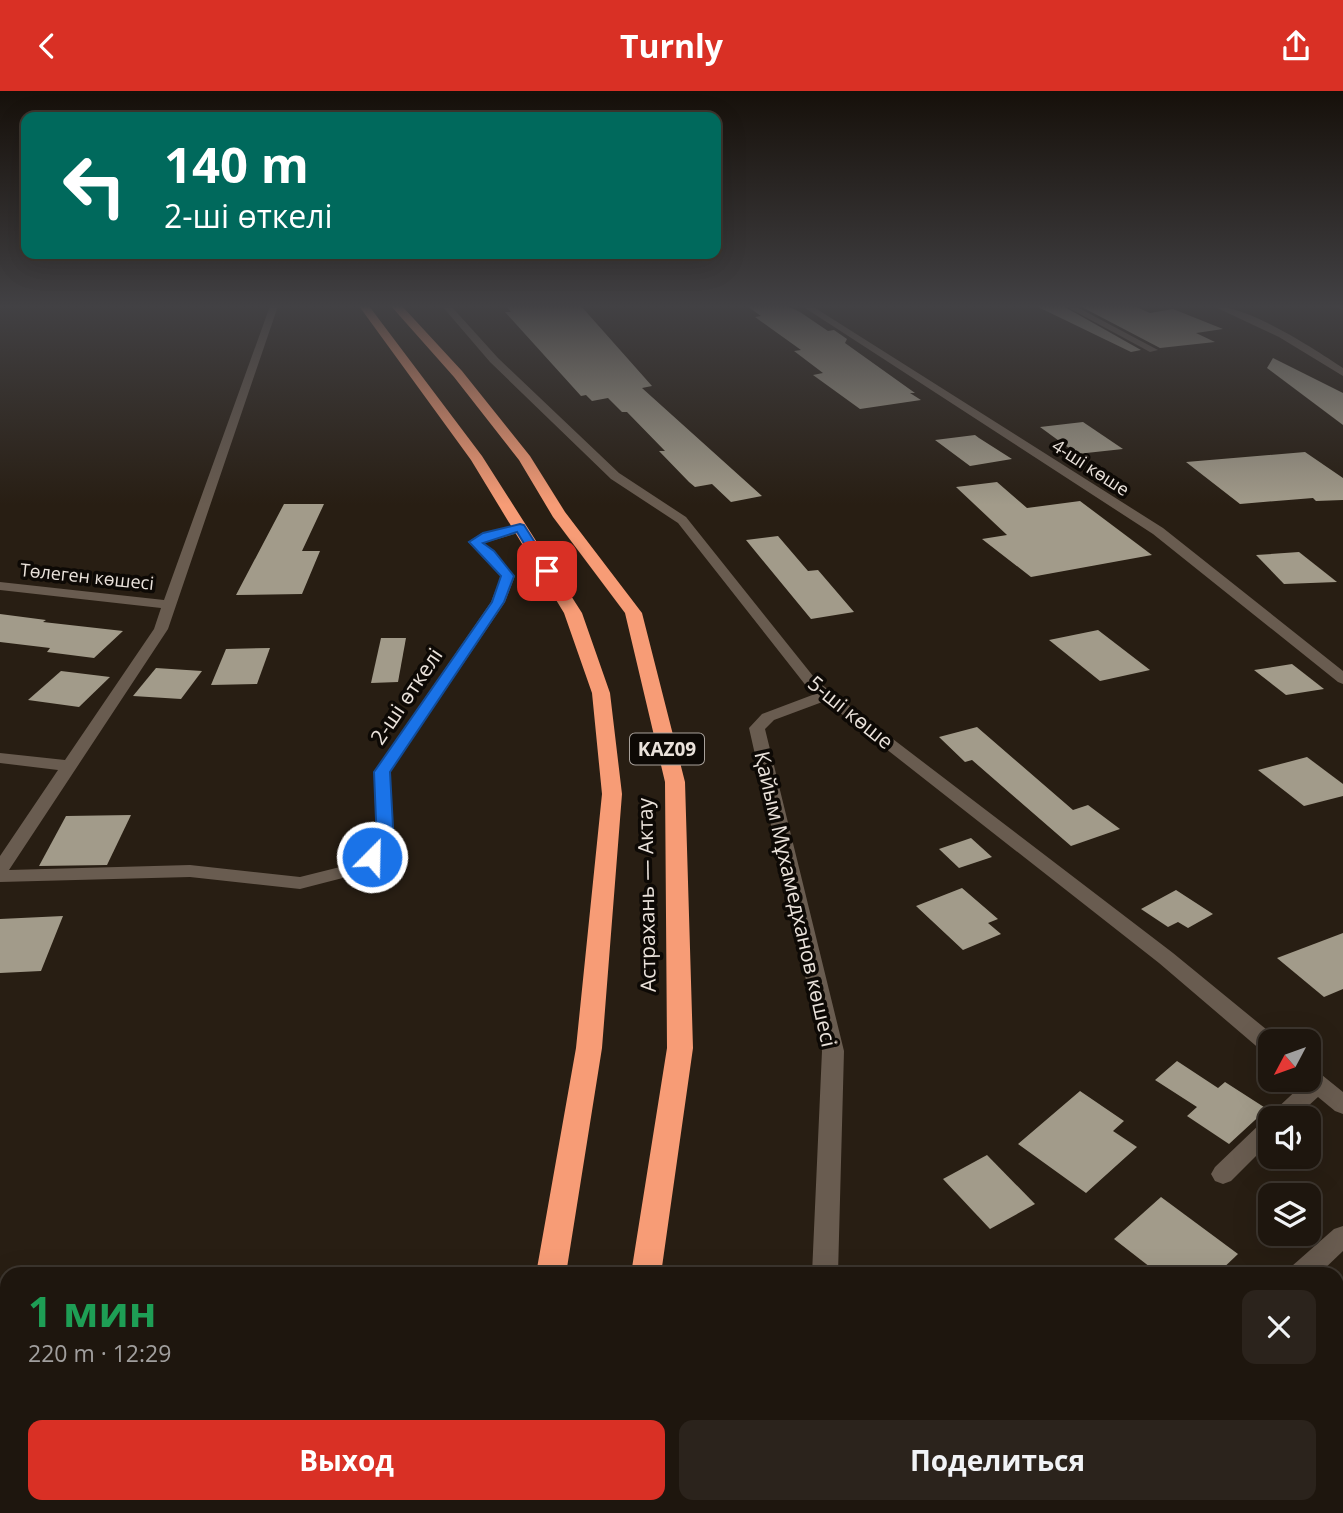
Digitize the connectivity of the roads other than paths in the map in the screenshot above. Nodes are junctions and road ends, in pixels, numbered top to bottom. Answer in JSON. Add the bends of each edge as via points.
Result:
{"nodes":[{"id":1,"x":251,"y":372,"type":"edge"},
{"id":2,"x":413,"y":372,"type":"edge"},
{"id":3,"x":457,"y":372,"type":"edge"},
{"id":4,"x":508,"y":372,"type":"edge"},
{"id":5,"x":910,"y":372,"type":"edge"},
{"id":6,"x":520,"y":527,"type":"junction"},
{"id":7,"x":0,"y":586,"type":"edge"},
{"id":8,"x":170,"y":605,"type":"junction"},
{"id":9,"x":1343,"y":680,"type":"edge"},
{"id":10,"x":827,"y":695,"type":"junction"},
{"id":11,"x":0,"y":758,"type":"edge"},
{"id":12,"x":70,"y":766,"type":"junction"},
{"id":13,"x":0,"y":870,"type":"edge"},
{"id":14,"x":0,"y":876,"type":"edge"},
{"id":15,"x":1258,"y":1035,"type":"edge"},
{"id":16,"x":1321,"y":1087,"type":"edge"},
{"id":17,"x":1303,"y":1092,"type":"edge"},
{"id":18,"x":1343,"y":1105,"type":"edge"},
{"id":19,"x":1291,"y":1106,"type":"edge"},
{"id":20,"x":1258,"y":1140,"type":"edge"},
{"id":21,"x":1223,"y":1174,"type":"dead end"},
{"id":22,"x":1343,"y":1236,"type":"edge"},
{"id":23,"x":552,"y":1267,"type":"edge"},
{"id":24,"x":647,"y":1267,"type":"edge"},
{"id":25,"x":825,"y":1267,"type":"edge"},
{"id":26,"x":1309,"y":1267,"type":"edge"}],
"edges":[{"from":1,"to":8,"type":"street"},
{"from":2,"to":6,"type":"highway","name":"Астрахань — Актау","number":"KAZ09"},
{"from":3,"to":24,"type":"highway","name":"Астрахань — Актау","number":"KAZ09","via":[[526,459],[558,514],[633,613],[675,782],[680,1048]]},
{"from":4,"to":10,"type":"street","name":"5-шi көше","via":[[615,477],[682,520],[812,684]]},
{"from":5,"to":9,"type":"street","name":"4-шi көше","via":[[1158,531]]},
{"from":6,"to":14,"type":"street","name":"2-ші өткелі","via":[[475,542],[508,576],[498,602],[382,772],[385,845],[359,868],[300,883],[190,871]]},
{"from":6,"to":23,"type":"highway","name":"Астрахань — Актау","number":"KAZ09","via":[[573,613],[601,694],[612,794],[589,1048]]},
{"from":7,"to":8,"type":"street","name":"Төлеген көшесі"},
{"from":8,"to":12,"type":"street","via":[[161,629]]},
{"from":10,"to":15,"type":"street","name":"5-шi көше","via":[[1156,949]]},
{"from":10,"to":25,"type":"street","name":"Қайым Мұхамедханов көшесi","via":[[768,717],[757,728],[833,1051]]},
{"from":11,"to":12,"type":"street"},
{"from":12,"to":13,"type":"street"},
{"from":16,"to":18,"type":"street"},
{"from":17,"to":19,"type":"street"},
{"from":20,"to":21,"type":"street"},
{"from":22,"to":26,"type":"street"}]}
